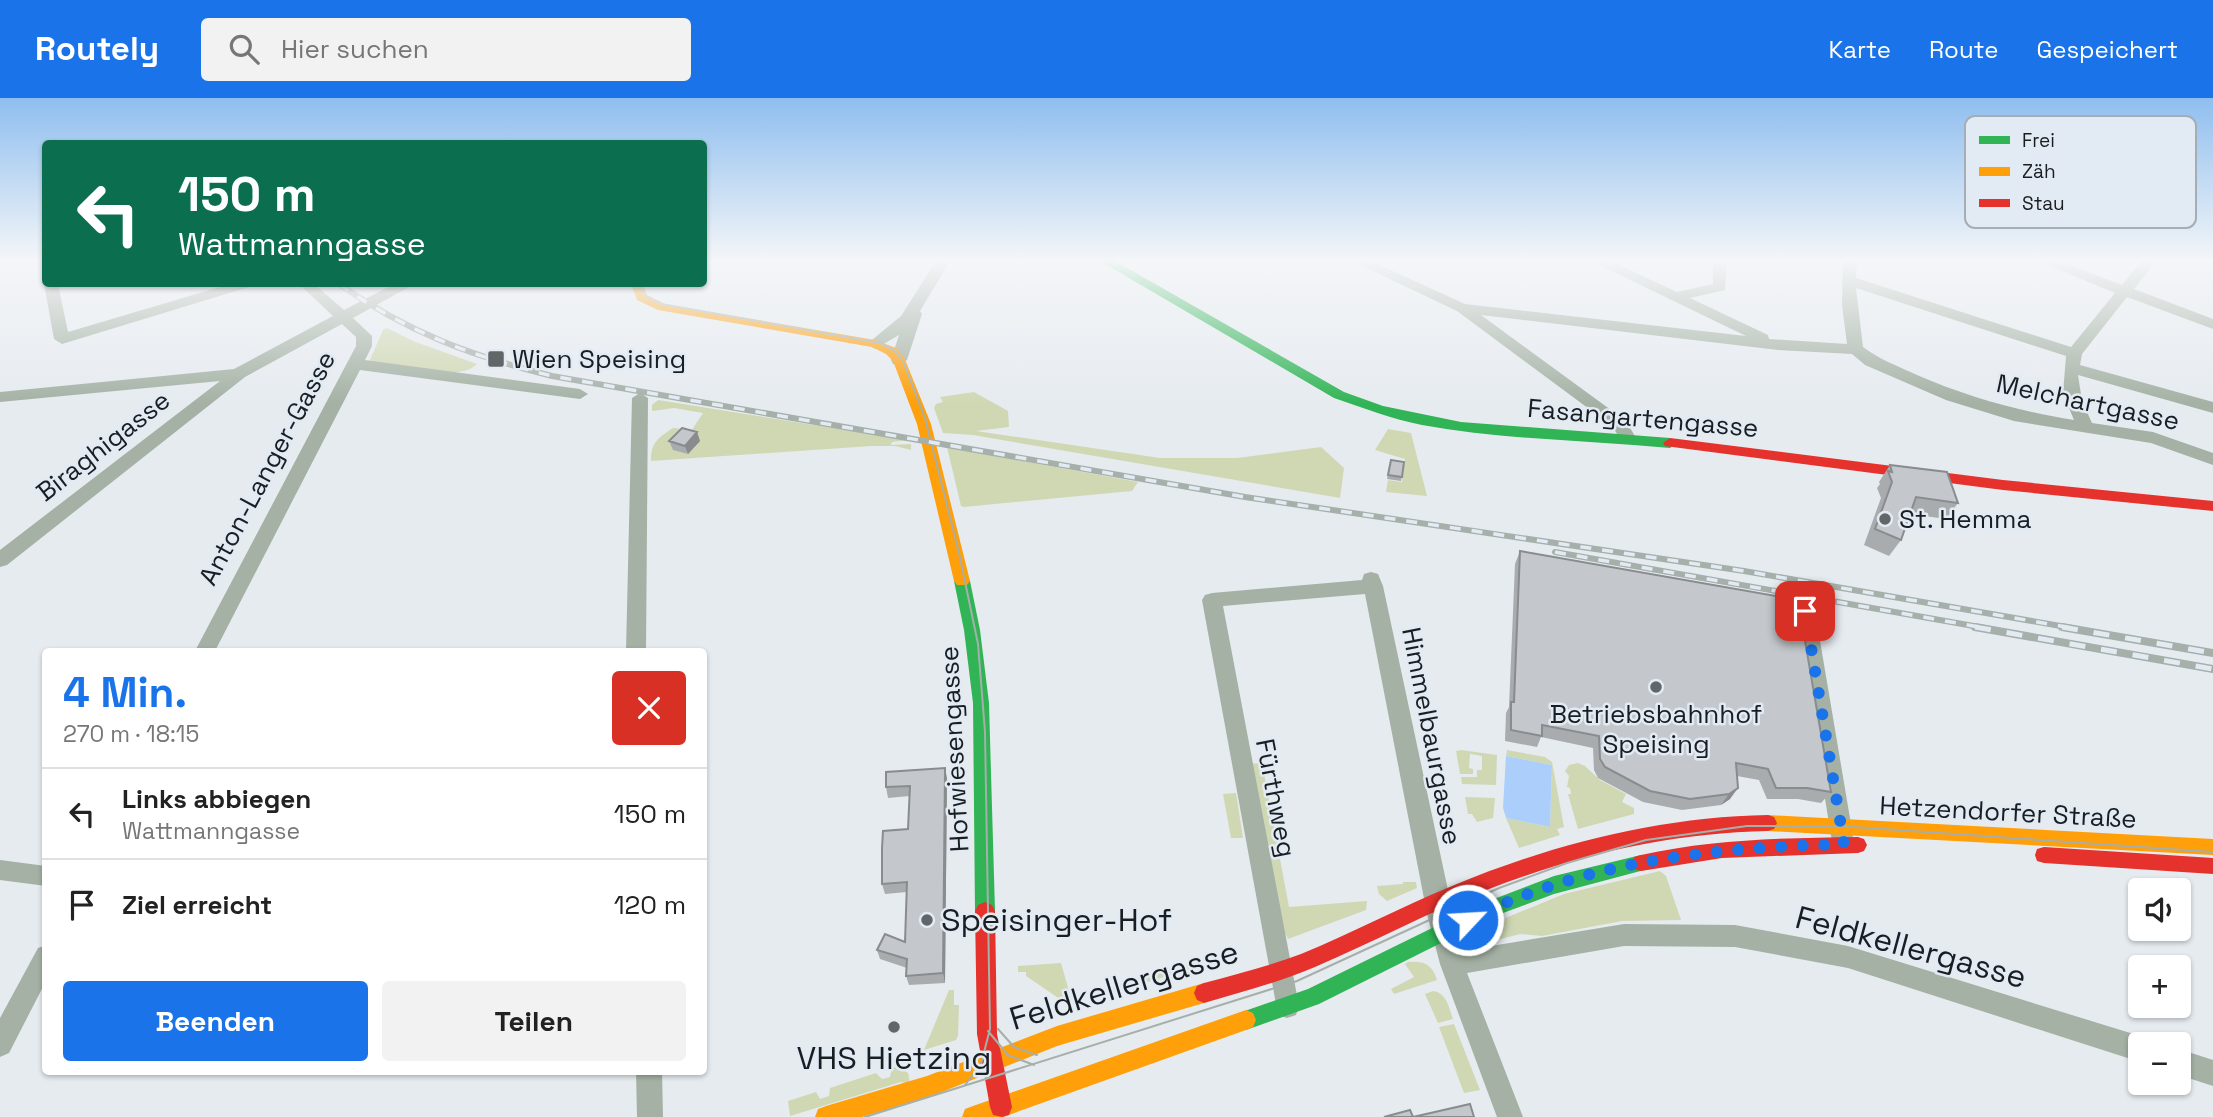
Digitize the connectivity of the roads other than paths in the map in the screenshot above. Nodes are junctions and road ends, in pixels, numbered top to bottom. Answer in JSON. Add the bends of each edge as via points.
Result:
{"nodes":[{"id":1,"x":1462,"y":308,"type":"edge"},
{"id":2,"x":56,"y":309,"type":"edge"},
{"id":3,"x":163,"y":309,"type":"edge"},
{"id":4,"x":335,"y":309,"type":"edge"},
{"id":5,"x":360,"y":309,"type":"edge"},
{"id":6,"x":671,"y":309,"type":"edge"},
{"id":7,"x":912,"y":309,"type":"edge"},
{"id":8,"x":916,"y":309,"type":"edge"},
{"id":9,"x":1189,"y":309,"type":"edge"},
{"id":10,"x":1467,"y":309,"type":"edge"},
{"id":11,"x":1700,"y":309,"type":"edge"},
{"id":12,"x":1850,"y":309,"type":"edge"},
{"id":13,"x":1927,"y":309,"type":"edge"},
{"id":14,"x":2113,"y":309,"type":"edge"},
{"id":15,"x":2173,"y":309,"type":"edge"},
{"id":16,"x":345,"y":317,"type":"junction"},
{"id":17,"x":2213,"y":324,"type":"edge"},
{"id":18,"x":875,"y":344,"type":"junction"},
{"id":19,"x":1778,"y":345,"type":"junction"},
{"id":20,"x":1856,"y":349,"type":"junction"},
{"id":21,"x":899,"y":360,"type":"junction"},
{"id":22,"x":2072,"y":361,"type":"junction"},
{"id":23,"x":355,"y":364,"type":"junction"},
{"id":24,"x":238,"y":374,"type":"junction"},
{"id":25,"x":580,"y":394,"type":"dead end"},
{"id":26,"x":0,"y":397,"type":"edge"},
{"id":27,"x":640,"y":398,"type":"dead end"},
{"id":28,"x":2213,"y":408,"type":"edge"},
{"id":29,"x":2087,"y":429,"type":"junction"},
{"id":30,"x":1628,"y":439,"type":"junction"},
{"id":31,"x":2213,"y":459,"type":"edge"},
{"id":32,"x":2213,"y":506,"type":"edge"},
{"id":33,"x":0,"y":560,"type":"edge"},
{"id":34,"x":1372,"y":583,"type":"joint"},
{"id":35,"x":1805,"y":611,"type":"dead end"},
{"id":36,"x":207,"y":648,"type":"edge"},
{"id":37,"x":636,"y":648,"type":"edge"},
{"id":38,"x":1842,"y":836,"type":"junction"},
{"id":39,"x":1870,"y":846,"type":"dead end"},
{"id":40,"x":2213,"y":846,"type":"edge"},
{"id":41,"x":2023,"y":854,"type":"dead end"},
{"id":42,"x":2213,"y":866,"type":"edge"},
{"id":43,"x":0,"y":870,"type":"edge"},
{"id":44,"x":42,"y":875,"type":"edge"},
{"id":45,"x":1436,"y":904,"type":"junction"},
{"id":46,"x":1444,"y":934,"type":"junction"},
{"id":47,"x":42,"y":964,"type":"edge"},
{"id":48,"x":1452,"y":964,"type":"junction"},
{"id":49,"x":1280,"y":971,"type":"junction"},
{"id":50,"x":1287,"y":1006,"type":"junction"},
{"id":51,"x":0,"y":1044,"type":"edge"},
{"id":52,"x":2128,"y":1045,"type":"edge"},
{"id":53,"x":991,"y":1061,"type":"junction"},
{"id":54,"x":2191,"y":1066,"type":"edge"},
{"id":55,"x":2213,"y":1073,"type":"edge"},
{"id":56,"x":649,"y":1075,"type":"edge"},
{"id":57,"x":1001,"y":1107,"type":"junction"},
{"id":58,"x":650,"y":1117,"type":"edge"},
{"id":59,"x":826,"y":1117,"type":"edge"},
{"id":60,"x":973,"y":1117,"type":"edge"},
{"id":61,"x":1510,"y":1117,"type":"edge"}],
"edges":[{"from":1,"to":30,"type":"street","via":[[1614,419]]},
{"from":2,"to":3,"type":"street","via":[[62,339]]},
{"from":4,"to":16,"type":"street"},
{"from":5,"to":16,"type":"street"},
{"from":6,"to":18,"type":"main road"},
{"from":7,"to":18,"type":"street","via":[[890,337]]},
{"from":8,"to":21,"type":"street"},
{"from":9,"to":30,"type":"main road","name":"Fasangartengasse","via":[[1368,408],[1435,424]]},
{"from":10,"to":19,"type":"street","name":"Melchartgasse"},
{"from":11,"to":19,"type":"street"},
{"from":12,"to":20,"type":"street"},
{"from":13,"to":22,"type":"street"},
{"from":14,"to":22,"type":"street"},
{"from":15,"to":17,"type":"street"},
{"from":16,"to":23,"type":"street","name":"Anton-Langer-Gasse","via":[[365,336]]},
{"from":16,"to":24,"type":"street"},
{"from":18,"to":21,"type":"main road"},
{"from":19,"to":20,"type":"street","name":"Melchartgasse"},
{"from":20,"to":29,"type":"street","name":"Melchartgasse","via":[[1896,373],[1952,396],[2020,417]]},
{"from":21,"to":53,"type":"main road","name":"Hofwiesengasse","via":[[924,424],[972,630],[981,703]]},
{"from":22,"to":28,"type":"street"},
{"from":22,"to":29,"type":"street","via":[[2070,397]]},
{"from":23,"to":25,"type":"street"},
{"from":23,"to":36,"type":"street","name":"Anton-Langer-Gasse"},
{"from":24,"to":26,"type":"street"},
{"from":24,"to":33,"type":"street","name":"Biraghigasse"},
{"from":27,"to":37,"type":"street"},
{"from":29,"to":31,"type":"street","name":"Melchartgasse","via":[[2153,439]]},
{"from":30,"to":32,"type":"main road","name":"Fasangartengasse"},
{"from":34,"to":45,"type":"street","name":"Himmelbaurgasse"},
{"from":34,"to":49,"type":"street","name":"Fürthweg","via":[[1212,600]]},
{"from":35,"to":38,"type":"street"},
{"from":38,"to":39,"type":"main road","name":"Hetzendorfer Straße"},
{"from":38,"to":40,"type":"main road","name":"Hetzendorfer Straße"},
{"from":38,"to":45,"type":"main road","name":"Hetzendorfer Straße","via":[[1736,822],[1653,832],[1541,863]]},
{"from":38,"to":46,"type":"main road","name":"Hetzendorfer Straße","via":[[1667,856],[1610,869],[1488,910]]},
{"from":41,"to":42,"type":"main road","name":"Hetzendorfer Straße"},
{"from":43,"to":44,"type":"street"},
{"from":45,"to":46,"type":"street","name":"Himmelbaurgasse"},
{"from":45,"to":49,"type":"main road","name":"Feldkellergasse"},
{"from":46,"to":48,"type":"street","name":"Himmelbaurgasse"},
{"from":46,"to":50,"type":"main road"},
{"from":47,"to":51,"type":"street"},
{"from":48,"to":52,"type":"street","name":"Feldkellergasse","via":[[1624,934],[1735,936],[1848,957]]},
{"from":48,"to":61,"type":"street","name":"Himmelbaurgasse"},
{"from":49,"to":50,"type":"street","name":"Fürthweg"},
{"from":49,"to":53,"type":"main road","name":"Feldkellergasse","via":[[1056,1036]]},
{"from":50,"to":57,"type":"main road"},
{"from":53,"to":57,"type":"main road","name":"Hofwiesengasse"},
{"from":53,"to":59,"type":"main road","name":"Feldkellergasse","via":[[926,1087]]},
{"from":54,"to":55,"type":"street"},
{"from":56,"to":58,"type":"street"},
{"from":57,"to":60,"type":"main road"}]}
